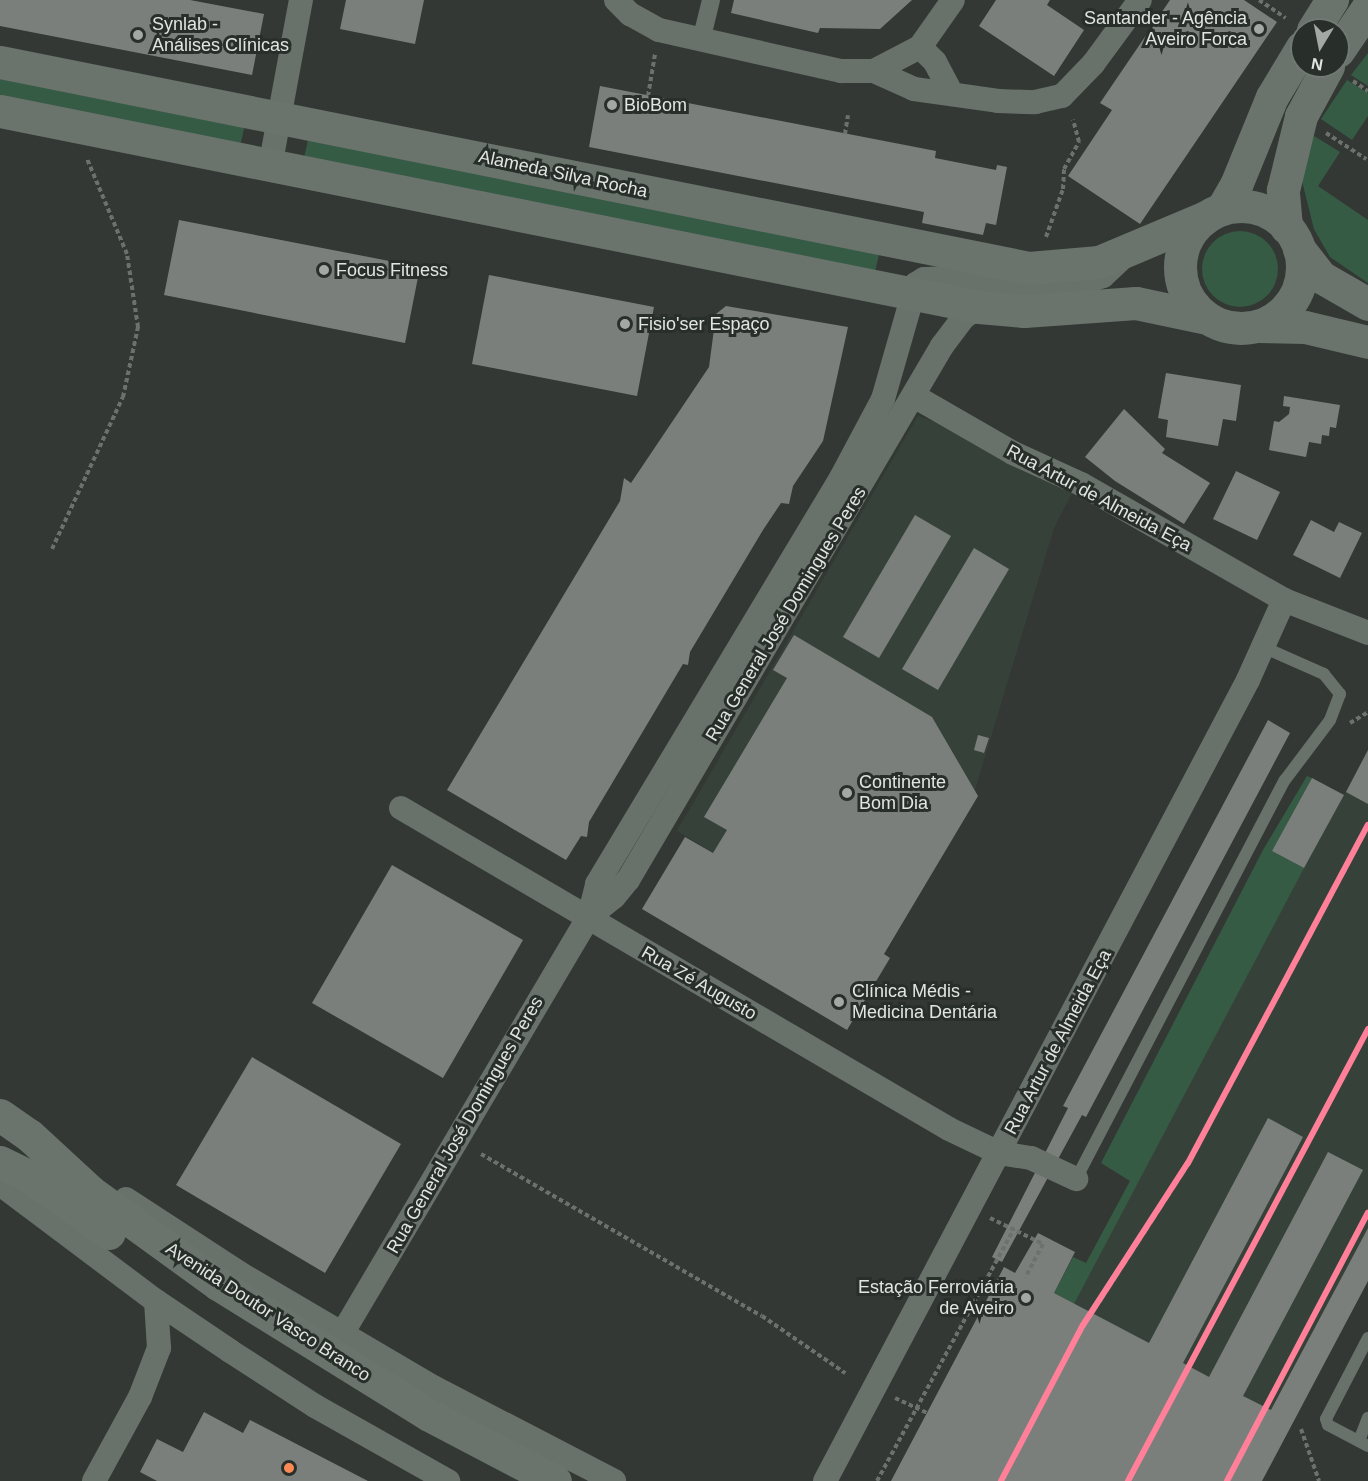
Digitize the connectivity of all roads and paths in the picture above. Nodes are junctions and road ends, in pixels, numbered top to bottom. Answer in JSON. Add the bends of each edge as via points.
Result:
{"nodes":[{"id":1,"x":301,"y":0,"type":"edge"},
{"id":2,"x":616,"y":0,"type":"edge"},
{"id":3,"x":711,"y":0,"type":"edge"},
{"id":4,"x":953,"y":0,"type":"edge"},
{"id":5,"x":1140,"y":0,"type":"edge"},
{"id":6,"x":1259,"y":0,"type":"edge"},
{"id":7,"x":1332,"y":0,"type":"edge"},
{"id":8,"x":1368,"y":7,"type":"edge"},
{"id":9,"x":1316,"y":18,"type":"edge"},
{"id":10,"x":1290,"y":24,"type":"edge"},
{"id":11,"x":659,"y":30,"type":"junction"},
{"id":12,"x":1350,"y":33,"type":"edge"},
{"id":13,"x":701,"y":41,"type":"junction"},
{"id":14,"x":920,"y":47,"type":"junction"},
{"id":15,"x":1290,"y":59,"type":"edge"},
{"id":16,"x":0,"y":62,"type":"edge"},
{"id":17,"x":874,"y":71,"type":"junction"},
{"id":18,"x":1322,"y":78,"type":"edge"},
{"id":19,"x":951,"y":92,"type":"junction"},
{"id":20,"x":648,"y":96,"type":"dead end"},
{"id":21,"x":0,"y":111,"type":"edge"},
{"id":22,"x":848,"y":115,"type":"dead end"},
{"id":23,"x":280,"y":116,"type":"junction"},
{"id":24,"x":1301,"y":116,"type":"junction"},
{"id":25,"x":1073,"y":120,"type":"dead end"},
{"id":26,"x":77,"y":127,"type":"junction"},
{"id":27,"x":845,"y":134,"type":"dead end"},
{"id":28,"x":1366,"y":159,"type":"dead end"},
{"id":29,"x":270,"y":167,"type":"junction"},
{"id":30,"x":1215,"y":212,"type":"junction"},
{"id":31,"x":1293,"y":238,"type":"junction"},
{"id":32,"x":1042,"y":249,"type":"dead end"},
{"id":33,"x":1127,"y":253,"type":"junction"},
{"id":34,"x":911,"y":296,"type":"junction"},
{"id":35,"x":1368,"y":304,"type":"edge"},
{"id":36,"x":979,"y":308,"type":"junction"},
{"id":37,"x":1207,"y":318,"type":"junction"},
{"id":38,"x":1257,"y":326,"type":"junction"},
{"id":39,"x":1368,"y":342,"type":"edge"},
{"id":40,"x":914,"y":396,"type":"junction"},
{"id":41,"x":52,"y":549,"type":"dead end"},
{"id":42,"x":1284,"y":600,"type":"junction"},
{"id":43,"x":1368,"y":633,"type":"edge"},
{"id":44,"x":1263,"y":647,"type":"junction"},
{"id":45,"x":1368,"y":712,"type":"edge"},
{"id":46,"x":1343,"y":725,"type":"dead end"},
{"id":47,"x":401,"y":808,"type":"dead end"},
{"id":48,"x":589,"y":917,"type":"junction"},
{"id":49,"x":0,"y":1115,"type":"edge"},
{"id":50,"x":29,"y":1135,"type":"junction"},
{"id":51,"x":999,"y":1153,"type":"junction"},
{"id":52,"x":481,"y":1154,"type":"dead end"},
{"id":53,"x":0,"y":1162,"type":"edge"},
{"id":54,"x":1076,"y":1179,"type":"joint"},
{"id":55,"x":0,"y":1184,"type":"edge"},
{"id":56,"x":990,"y":1218,"type":"dead end"},
{"id":57,"x":1014,"y":1229,"type":"junction"},
{"id":58,"x":1025,"y":1278,"type":"dead end"},
{"id":59,"x":156,"y":1301,"type":"junction"},
{"id":60,"x":342,"y":1334,"type":"junction"},
{"id":61,"x":1368,"y":1338,"type":"edge"},
{"id":62,"x":845,"y":1373,"type":"dead end"},
{"id":63,"x":884,"y":1392,"type":"junction"},
{"id":64,"x":916,"y":1408,"type":"junction"},
{"id":65,"x":927,"y":1413,"type":"dead end"},
{"id":66,"x":1368,"y":1418,"type":"edge"},
{"id":67,"x":1301,"y":1429,"type":"dead end"},
{"id":68,"x":1364,"y":1444,"type":"edge"},
{"id":69,"x":99,"y":1480,"type":"edge"},
{"id":70,"x":448,"y":1481,"type":"edge"},
{"id":71,"x":510,"y":1481,"type":"edge"},
{"id":72,"x":555,"y":1481,"type":"edge"},
{"id":73,"x":614,"y":1481,"type":"edge"},
{"id":74,"x":825,"y":1481,"type":"edge"},
{"id":75,"x":877,"y":1481,"type":"edge"},
{"id":76,"x":1319,"y":1481,"type":"edge"}],
"edges":[{"from":1,"to":23,"type":"street"},
{"from":2,"to":11,"type":"street","via":[[630,14]]},
{"from":3,"to":13,"type":"street"},
{"from":4,"to":14,"type":"street"},
{"from":5,"to":19,"type":"street","via":[[1093,64],[1062,96],[1035,102],[998,101]]},
{"from":6,"to":10,"type":"path"},
{"from":7,"to":9,"type":"main road"},
{"from":8,"to":12,"type":"main road"},
{"from":11,"to":13,"type":"street"},
{"from":11,"to":20,"type":"path"},
{"from":13,"to":17,"type":"street","via":[[841,71]]},
{"from":14,"to":17,"type":"street"},
{"from":14,"to":19,"type":"street","via":[[935,62]]},
{"from":15,"to":30,"type":"main road","via":[[1236,185]]},
{"from":16,"to":23,"type":"main road","name":"Alameda Silva Rocha"},
{"from":17,"to":19,"type":"street","via":[[915,89]]},
{"from":18,"to":24,"type":"main road"},
{"from":21,"to":26,"type":"main road"},
{"from":22,"to":27,"type":"path"},
{"from":23,"to":29,"type":"street"},
{"from":23,"to":33,"type":"main road","name":"Alameda Silva Rocha","via":[[1004,264],[1075,266]]},
{"from":24,"to":28,"type":"path"},
{"from":24,"to":31,"type":"main road","via":[[1283,190]]},
{"from":25,"to":32,"type":"path","via":[[1080,141],[1064,169],[1063,189]]},
{"from":26,"to":29,"type":"main road"},
{"from":26,"to":41,"type":"path","via":[[100,196],[127,254],[138,327],[123,397]]},
{"from":29,"to":34,"type":"main road"},
{"from":30,"to":31,"type":"main road","via":[[1255,208]]},
{"from":30,"to":33,"type":"main road","name":"Alameda Silva Rocha"},
{"from":30,"to":37,"type":"main road","via":[[1193,229],[1183,247],[1179,267],[1192,304]]},
{"from":31,"to":35,"type":"main road","via":[[1321,277]]},
{"from":31,"to":38,"type":"main road","via":[[1300,278],[1289,305],[1275,318]]},
{"from":33,"to":34,"type":"street","name":"Alameda Silva Rocha","via":[[1103,276],[1073,284],[1011,289],[935,278],[916,284]]},
{"from":34,"to":36,"type":"main road"},
{"from":34,"to":48,"type":"street","name":"Rua General José Domingues Peres","via":[[878,410],[830,498],[597,884]]},
{"from":36,"to":37,"type":"main road","via":[[1044,311],[1136,303]]},
{"from":36,"to":40,"type":"street","name":"Rua General José Domingues Peres","via":[[952,331]]},
{"from":37,"to":38,"type":"main road","via":[[1240,328]]},
{"from":38,"to":39,"type":"main road","via":[[1305,327]]},
{"from":40,"to":42,"type":"street","name":"Rua Artur de Almeida Eça","via":[[1013,453],[1081,484]]},
{"from":40,"to":48,"type":"street","name":"Rua General José Domingues Peres","via":[[628,880]]},
{"from":42,"to":43,"type":"street","name":"Rua Artur de Almeida Eça"},
{"from":42,"to":44,"type":"street","name":"Rua Artur de Almeida Eça"},
{"from":44,"to":51,"type":"street","name":"Rua Artur de Almeida Eça"},
{"from":44,"to":54,"type":"lane","via":[[1324,674],[1340,694],[1330,720],[1285,780]]},
{"from":45,"to":46,"type":"path"},
{"from":47,"to":48,"type":"street","name":"Rua Zé Augusto"},
{"from":48,"to":51,"type":"street","name":"Rua Zé Augusto","via":[[916,1110]]},
{"from":48,"to":60,"type":"street","name":"Rua General José Domingues Peres"},
{"from":49,"to":50,"type":"main road","name":"Avenida Doutor Vasco Branco"},
{"from":50,"to":60,"type":"street","via":[[241,1274]]},
{"from":50,"to":72,"type":"main road","name":"Avenida Doutor Vasco Branco","via":[[90,1192],[218,1284],[429,1415]]},
{"from":51,"to":54,"type":"street","name":"Rua Zé Augusto","via":[[1031,1158]]},
{"from":51,"to":63,"type":"street","name":"Rua Artur de Almeida Eça"},
{"from":52,"to":62,"type":"path","via":[[762,1316]]},
{"from":53,"to":71,"type":"main road","name":"Avenida Doutor Vasco Branco","via":[[29,1176],[204,1299],[420,1433]]},
{"from":55,"to":59,"type":"street"},
{"from":56,"to":57,"type":"path"},
{"from":57,"to":58,"type":"path","via":[[1043,1244]]},
{"from":57,"to":64,"type":"path"},
{"from":59,"to":69,"type":"street","via":[[159,1348]]},
{"from":59,"to":70,"type":"street","via":[[315,1406]]},
{"from":60,"to":73,"type":"street","via":[[433,1387]]},
{"from":61,"to":68,"type":"lane","via":[[1326,1419],[1328,1425]]},
{"from":63,"to":64,"type":"path"},
{"from":63,"to":74,"type":"street","name":"Rua Artur de Almeida Eça"},
{"from":64,"to":65,"type":"path"},
{"from":64,"to":75,"type":"path"},
{"from":66,"to":68,"type":"lane"},
{"from":67,"to":76,"type":"path"}]}
